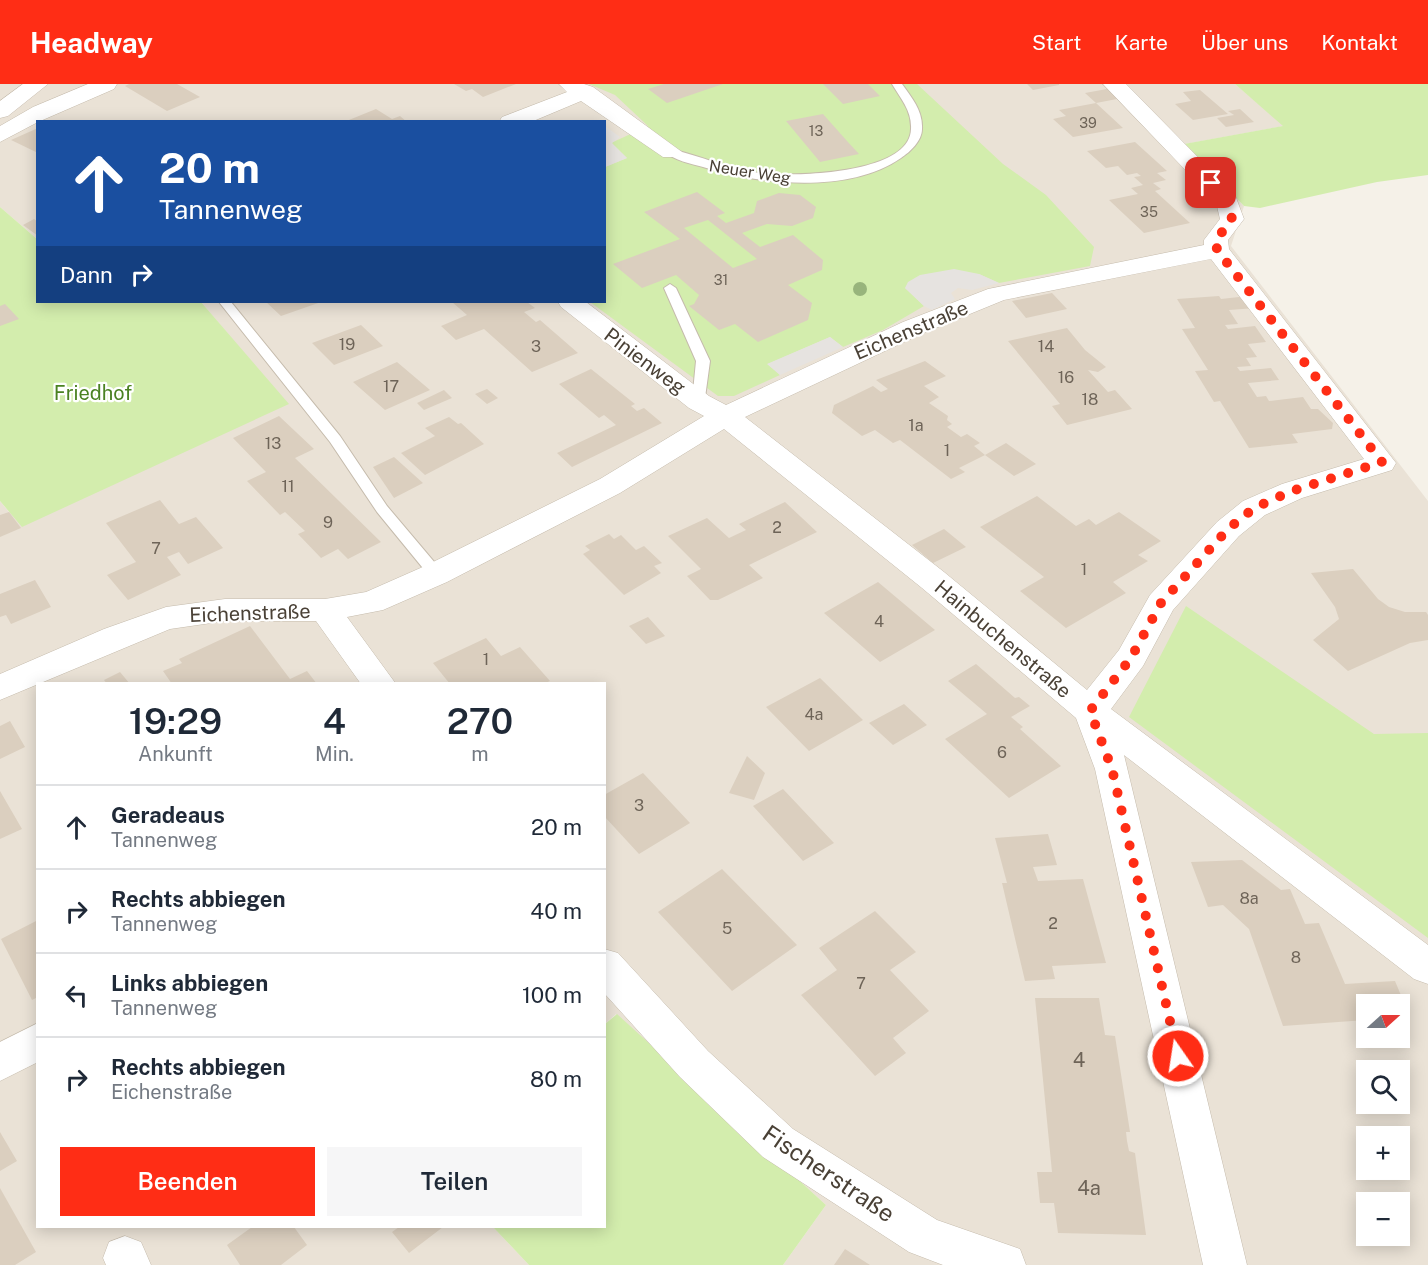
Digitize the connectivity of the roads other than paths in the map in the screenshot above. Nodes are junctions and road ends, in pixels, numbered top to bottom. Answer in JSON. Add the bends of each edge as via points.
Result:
{"nodes":[{"id":1,"x":37,"y":84,"type":"edge"},
{"id":2,"x":106,"y":84,"type":"edge"},
{"id":3,"x":897,"y":84,"type":"edge"},
{"id":4,"x":1114,"y":84,"type":"edge"},
{"id":5,"x":577,"y":88,"type":"edge"},
{"id":6,"x":0,"y":111,"type":"edge"},
{"id":7,"x":514,"y":120,"type":"edge"},
{"id":8,"x":0,"y":135,"type":"edge"},
{"id":9,"x":671,"y":152,"type":"joint"},
{"id":10,"x":1217,"y":250,"type":"junction"},
{"id":11,"x":670,"y":288,"type":"dead end"},
{"id":12,"x":226,"y":303,"type":"edge"},
{"id":13,"x":571,"y":303,"type":"edge"},
{"id":14,"x":712,"y":409,"type":"junction"},
{"id":15,"x":436,"y":574,"type":"junction"},
{"id":16,"x":325,"y":610,"type":"junction"},
{"id":17,"x":378,"y":682,"type":"edge"},
{"id":18,"x":0,"y":688,"type":"edge"},
{"id":19,"x":1090,"y":711,"type":"junction"},
{"id":20,"x":1428,"y":966,"type":"edge"},
{"id":21,"x":606,"y":967,"type":"edge"},
{"id":22,"x":36,"y":1042,"type":"edge"},
{"id":23,"x":0,"y":1063,"type":"edge"},
{"id":24,"x":1004,"y":1265,"type":"edge"},
{"id":25,"x":1225,"y":1265,"type":"edge"}],
"edges":[{"from":1,"to":6,"type":"street"},
{"from":2,"to":8,"type":"street","via":[[40,112]]},
{"from":3,"to":9,"type":"lane","name":"Neuer Weg","via":[[916,110],[919,126],[914,142],[896,158],[855,174],[812,179],[755,176],[700,164]]},
{"from":4,"to":10,"type":"street","via":[[1227,200],[1232,219],[1216,240]]},
{"from":5,"to":7,"type":"street"},
{"from":5,"to":9,"type":"street","name":"Neuer Weg"},
{"from":10,"to":14,"type":"street","name":"Eichenstraße","via":[[997,294]]},
{"from":10,"to":19,"type":"street","via":[[1382,462],[1292,491],[1254,508],[1228,529],[1161,603],[1131,658]]},
{"from":11,"to":14,"type":"lane","via":[[703,362]]},
{"from":12,"to":15,"type":"lane"},
{"from":13,"to":14,"type":"street","name":"Pinienweg"},
{"from":14,"to":15,"type":"street","name":"Eichenstraße","via":[[610,486]]},
{"from":14,"to":19,"type":"street","name":"Hainbuchenstraße","via":[[933,580]]},
{"from":15,"to":16,"type":"street","name":"Eichenstraße","via":[[372,602]]},
{"from":16,"to":17,"type":"street"},
{"from":16,"to":18,"type":"street","name":"Eichenstraße","via":[[225,610],[166,618]]},
{"from":19,"to":20,"type":"street","name":"Hainbuchenstraße"},
{"from":19,"to":25,"type":"street","via":[[1112,769]]},
{"from":21,"to":24,"type":"street","name":"Fischerstraße","via":[[694,1064],[778,1143],[925,1237]]},
{"from":22,"to":23,"type":"street"}]}
